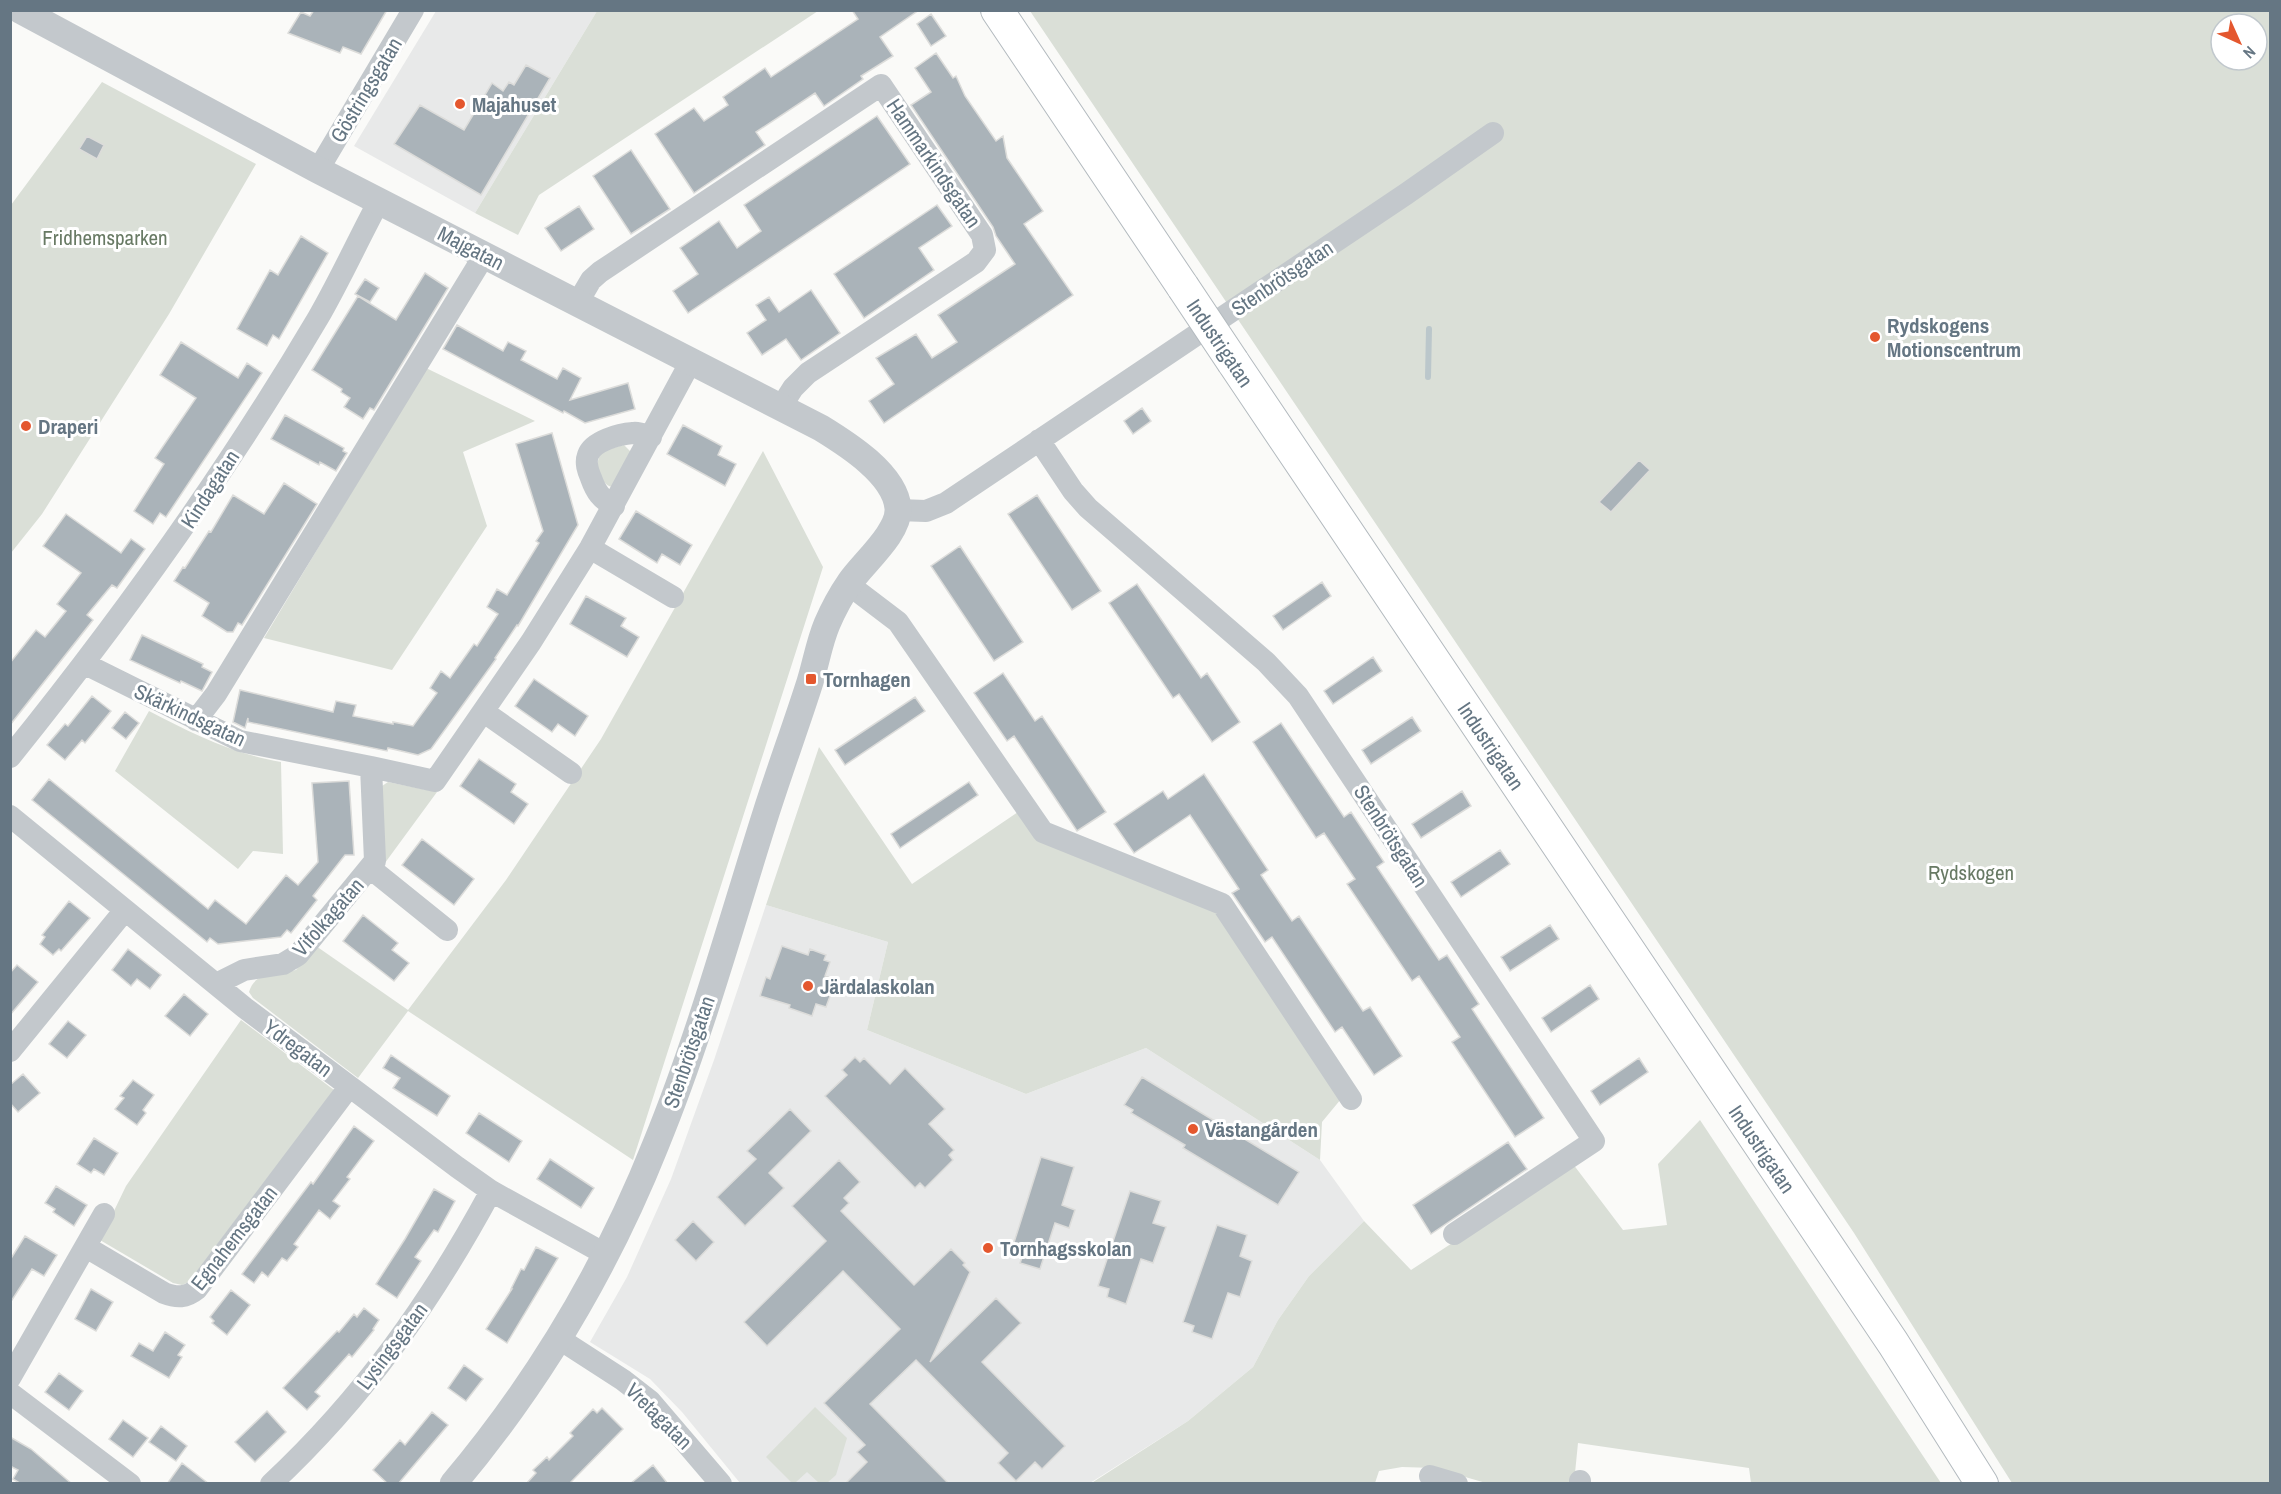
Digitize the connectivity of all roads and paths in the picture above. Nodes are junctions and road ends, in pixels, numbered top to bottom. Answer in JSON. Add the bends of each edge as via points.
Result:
{"nodes":[{"id":1,"x":20,"y":10,"type":"edge"},
{"id":2,"x":414,"y":10,"type":"edge"},
{"id":3,"x":998,"y":10,"type":"edge"},
{"id":4,"x":1493,"y":133,"type":"dead end"},
{"id":5,"x":318,"y":170,"type":"junction"},
{"id":6,"x":379,"y":201,"type":"junction"},
{"id":7,"x":485,"y":254,"type":"junction"},
{"id":8,"x":578,"y":302,"type":"junction"},
{"id":9,"x":691,"y":361,"type":"junction"},
{"id":10,"x":781,"y":407,"type":"junction"},
{"id":11,"x":651,"y":437,"type":"junction"},
{"id":12,"x":1039,"y":440,"type":"junction"},
{"id":13,"x":614,"y":506,"type":"junction"},
{"id":14,"x":898,"y":510,"type":"junction"},
{"id":15,"x":590,"y":548,"type":"junction"},
{"id":16,"x":848,"y":584,"type":"junction"},
{"id":17,"x":673,"y":597,"type":"dead end"},
{"id":18,"x":85,"y":664,"type":"junction"},
{"id":19,"x":484,"y":712,"type":"junction"},
{"id":20,"x":196,"y":720,"type":"junction"},
{"id":21,"x":10,"y":757,"type":"edge"},
{"id":22,"x":371,"y":767,"type":"junction"},
{"id":23,"x":572,"y":772,"type":"dead end"},
{"id":24,"x":10,"y":816,"type":"edge"},
{"id":25,"x":370,"y":868,"type":"junction"},
{"id":26,"x":125,"y":910,"type":"junction"},
{"id":27,"x":447,"y":930,"type":"dead end"},
{"id":28,"x":216,"y":984,"type":"junction"},
{"id":29,"x":10,"y":1051,"type":"edge"},
{"id":30,"x":349,"y":1087,"type":"junction"},
{"id":31,"x":1351,"y":1099,"type":"dead end"},
{"id":32,"x":491,"y":1191,"type":"junction"},
{"id":33,"x":104,"y":1214,"type":"dead end"},
{"id":34,"x":1454,"y":1234,"type":"dead end"},
{"id":35,"x":86,"y":1247,"type":"junction"},
{"id":36,"x":605,"y":1254,"type":"junction"},
{"id":37,"x":558,"y":1338,"type":"junction"},
{"id":38,"x":10,"y":1378,"type":"edge"},
{"id":39,"x":10,"y":1393,"type":"edge"},
{"id":40,"x":1430,"y":1476,"type":"dead end"},
{"id":41,"x":130,"y":1484,"type":"edge"},
{"id":42,"x":271,"y":1484,"type":"edge"},
{"id":43,"x":453,"y":1484,"type":"edge"},
{"id":44,"x":721,"y":1484,"type":"edge"},
{"id":45,"x":1457,"y":1484,"type":"edge"},
{"id":46,"x":1982,"y":1484,"type":"edge"}],
"edges":[{"from":1,"to":5,"type":"street","name":"Majgatan"},
{"from":2,"to":5,"type":"street","name":"Göstringsgatan"},
{"from":3,"to":46,"type":"main road","name":"Industrigatan","bridge":true,"via":[[1893,1343]]},
{"from":4,"to":12,"type":"street","name":"Stenbrötsgatan"},
{"from":5,"to":6,"type":"street","name":"Majgatan"},
{"from":6,"to":7,"type":"street","name":"Majgatan"},
{"from":6,"to":18,"type":"street","name":"Kindagatan","via":[[319,317],[228,461]]},
{"from":7,"to":8,"type":"street","name":"Majgatan"},
{"from":7,"to":20,"type":"street","via":[[222,684]]},
{"from":8,"to":9,"type":"street","name":"Majgatan"},
{"from":8,"to":10,"type":"street","name":"Hammarkindsgatan","via":[[600,272],[881,85],[982,235],[985,249],[976,262],[808,373]]},
{"from":9,"to":10,"type":"street","name":"Majgatan"},
{"from":9,"to":11,"type":"street"},
{"from":10,"to":14,"type":"street","name":"Majgatan","via":[[860,455],[891,487]]},
{"from":11,"to":13,"type":"street"},
{"from":11,"to":13,"type":"street","via":[[633,433],[604,440],[588,454],[588,470],[596,491]]},
{"from":12,"to":14,"type":"street","name":"Stenbrötsgatan","via":[[934,509]]},
{"from":12,"to":34,"type":"street","name":"Stenbrötsgatan","via":[[1072,491],[1088,508],[1266,662],[1298,696],[1594,1141]]},
{"from":13,"to":15,"type":"street"},
{"from":14,"to":16,"type":"street","name":"Stenbrötsgatan","via":[[889,534]]},
{"from":15,"to":17,"type":"street"},
{"from":15,"to":19,"type":"street"},
{"from":16,"to":31,"type":"street","via":[[898,622],[1043,832],[1222,904]]},
{"from":16,"to":36,"type":"street","name":"Stenbrötsgatan","via":[[818,647],[811,679],[664,1125]]},
{"from":18,"to":20,"type":"street","name":"Skärkindsgatan"},
{"from":18,"to":21,"type":"street","name":"Kindagatan"},
{"from":19,"to":22,"type":"street","via":[[435,781]]},
{"from":19,"to":23,"type":"street"},
{"from":20,"to":22,"type":"street","name":"Skärkindsgatan","via":[[251,744]]},
{"from":22,"to":25,"type":"street","name":"Vifolkagatan","via":[[375,861]]},
{"from":24,"to":26,"type":"street","name":"Ydregatan"},
{"from":25,"to":27,"type":"street","name":"Vifolkagatan"},
{"from":25,"to":28,"type":"street","name":"Vifolkagatan","via":[[298,955],[283,963],[244,970]]},
{"from":26,"to":28,"type":"street","name":"Ydregatan"},
{"from":26,"to":29,"type":"street"},
{"from":28,"to":30,"type":"street","name":"Ydregatan"},
{"from":30,"to":32,"type":"street","name":"Ydregatan"},
{"from":30,"to":35,"type":"street","name":"Egnahemsgatan","via":[[189,1295],[173,1297],[164,1293]]},
{"from":32,"to":36,"type":"street","name":"Ydregatan"},
{"from":32,"to":42,"type":"street","name":"Lysingsgatan","via":[[401,1338],[334,1420]]},
{"from":33,"to":35,"type":"street"},
{"from":35,"to":38,"type":"street"},
{"from":36,"to":37,"type":"street","name":"Stenbrötsgatan"},
{"from":37,"to":43,"type":"street","name":"Stenbrötsgatan","via":[[502,1423]]},
{"from":37,"to":44,"type":"street","name":"Vretagatan","via":[[650,1401]]},
{"from":39,"to":41,"type":"street"},
{"from":40,"to":45,"type":"street"}]}
